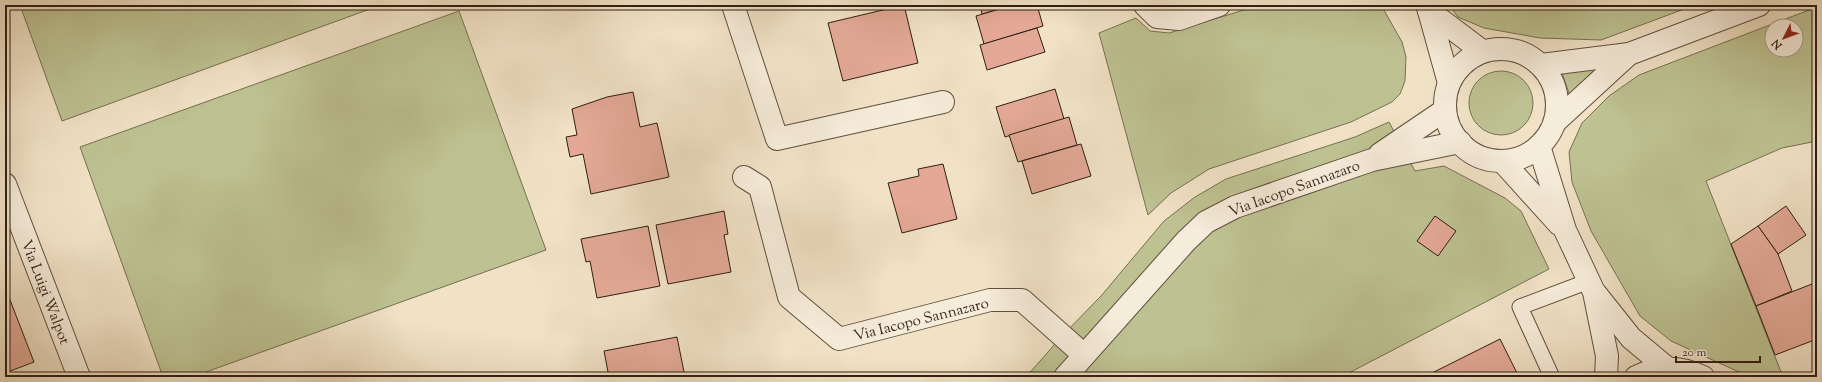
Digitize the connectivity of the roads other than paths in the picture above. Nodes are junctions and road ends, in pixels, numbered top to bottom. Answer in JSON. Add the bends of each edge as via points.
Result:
{"nodes":[{"id":1,"x":733,"y":5,"type":"edge"},
{"id":2,"x":1145,"y":5,"type":"edge"},
{"id":3,"x":1219,"y":5,"type":"edge"},
{"id":4,"x":1759,"y":5,"type":"edge"},
{"id":5,"x":1428,"y":8,"type":"edge"},
{"id":6,"x":1482,"y":52,"type":"junction"},
{"id":7,"x":1629,"y":54,"type":"junction"},
{"id":8,"x":1540,"y":65,"type":"junction"},
{"id":9,"x":1449,"y":83,"type":"junction"},
{"id":10,"x":944,"y":102,"type":"dead end"},
{"id":11,"x":1445,"y":110,"type":"junction"},
{"id":12,"x":1555,"y":122,"type":"junction"},
{"id":13,"x":1460,"y":142,"type":"junction"},
{"id":14,"x":1540,"y":146,"type":"junction"},
{"id":15,"x":1372,"y":160,"type":"junction"},
{"id":16,"x":1502,"y":161,"type":"junction"},
{"id":17,"x":744,"y":177,"type":"dead end"},
{"id":18,"x":5,"y":184,"type":"edge"},
{"id":19,"x":1565,"y":230,"type":"junction"},
{"id":20,"x":1592,"y":286,"type":"junction"},
{"id":21,"x":1084,"y":355,"type":"junction"},
{"id":22,"x":1667,"y":368,"type":"junction"},
{"id":23,"x":1551,"y":375,"type":"dead end"},
{"id":24,"x":79,"y":377,"type":"edge"},
{"id":25,"x":1065,"y":377,"type":"edge"},
{"id":26,"x":1606,"y":377,"type":"edge"},
{"id":27,"x":1636,"y":377,"type":"edge"},
{"id":28,"x":1704,"y":377,"type":"edge"}],
"edges":[{"from":1,"to":10,"type":"street","via":[[777,138]]},
{"from":2,"to":3,"type":"street","via":[[1157,18],[1179,19]]},
{"from":4,"to":7,"type":"street"},
{"from":5,"to":6,"type":"street"},
{"from":5,"to":9,"type":"street"},
{"from":6,"to":8,"type":"street","via":[[1493,49],[1516,50]]},
{"from":6,"to":9,"type":"street","via":[[1468,59],[1457,69]]},
{"from":7,"to":8,"type":"street"},
{"from":7,"to":12,"type":"street"},
{"from":8,"to":12,"type":"street","via":[[1550,77],[1556,91],[1558,107]]},
{"from":9,"to":11,"type":"street"},
{"from":11,"to":13,"type":"street","via":[[1450,128]]},
{"from":11,"to":15,"type":"street","name":"Via Iacopo Sannazaro"},
{"from":12,"to":14,"type":"street"},
{"from":13,"to":15,"type":"street","name":"Via Iacopo Sannazaro"},
{"from":13,"to":16,"type":"street","via":[[1472,152],[1487,159]]},
{"from":14,"to":16,"type":"street","via":[[1516,159]]},
{"from":14,"to":19,"type":"street"},
{"from":15,"to":21,"type":"street","name":"Via Iacopo Sannazaro","via":[[1235,206],[1206,222]]},
{"from":16,"to":19,"type":"street"},
{"from":17,"to":21,"type":"street","name":"Via Iacopo Sannazaro","via":[[760,187],[789,297],[840,339],[990,300],[1022,300]]},
{"from":18,"to":24,"type":"street","name":"Via Luigi Walpot"},
{"from":19,"to":20,"type":"street"},
{"from":20,"to":22,"type":"street","via":[[1631,338]]},
{"from":20,"to":23,"type":"lane","via":[[1520,307]]},
{"from":20,"to":26,"type":"street","via":[[1607,356]]},
{"from":21,"to":25,"type":"street","name":"Via Iacopo Sannazaro"},
{"from":22,"to":27,"type":"street","via":[[1648,371]]},
{"from":22,"to":28,"type":"street","via":[[1691,371]]}]}
